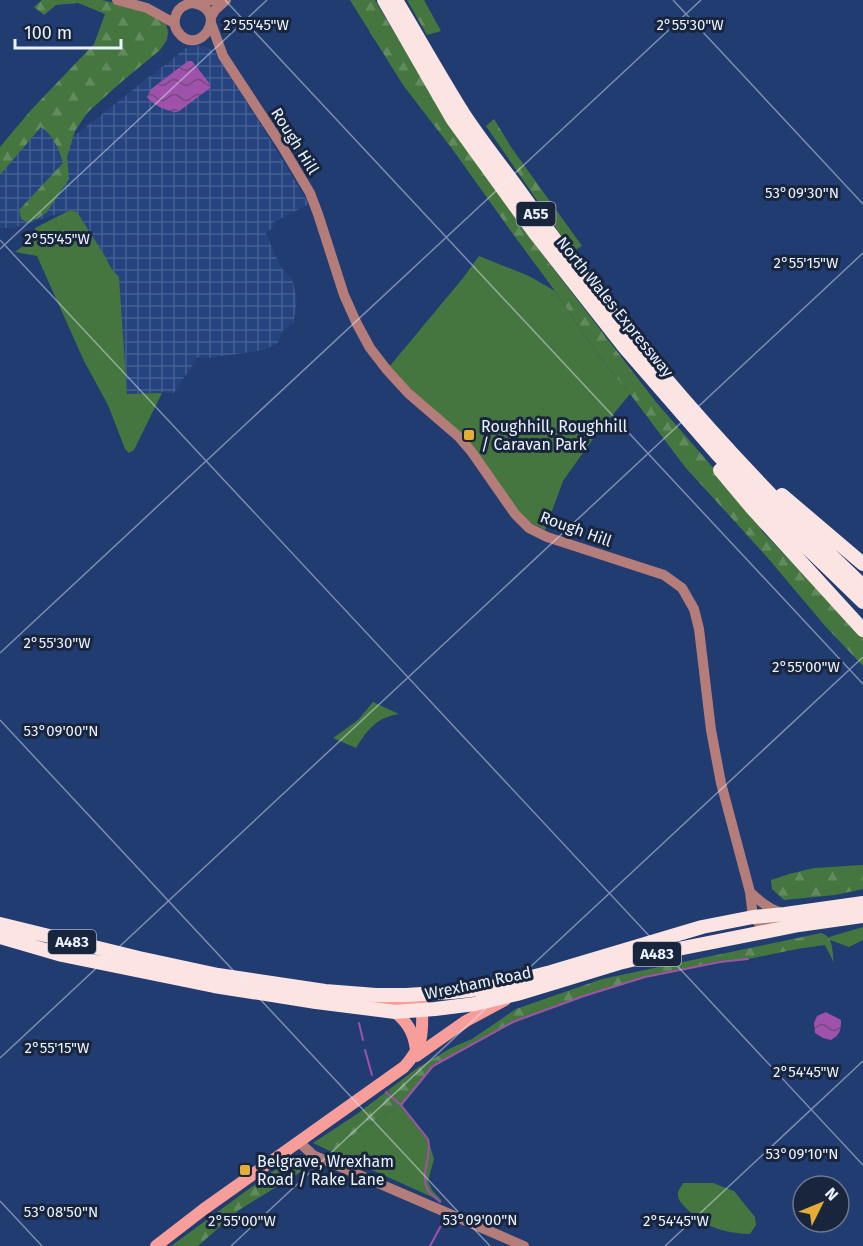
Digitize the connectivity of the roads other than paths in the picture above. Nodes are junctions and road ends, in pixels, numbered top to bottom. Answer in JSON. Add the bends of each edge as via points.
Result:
{"nodes":[{"id":1,"x":117,"y":0,"type":"edge"},
{"id":2,"x":213,"y":0,"type":"edge"},
{"id":3,"x":226,"y":0,"type":"edge"},
{"id":4,"x":384,"y":0,"type":"edge"},
{"id":5,"x":396,"y":0,"type":"edge"},
{"id":6,"x":192,"y":3,"type":"junction"},
{"id":7,"x":181,"y":7,"type":"junction"},
{"id":8,"x":147,"y":8,"type":"junction"},
{"id":9,"x":211,"y":20,"type":"junction"},
{"id":10,"x":174,"y":23,"type":"junction"},
{"id":11,"x":197,"y":39,"type":"junction"},
{"id":12,"x":223,"y":56,"type":"junction"},
{"id":13,"x":625,"y":348,"type":"junction"},
{"id":14,"x":696,"y":413,"type":"junction"},
{"id":15,"x":863,"y":564,"type":"edge"},
{"id":16,"x":863,"y":586,"type":"edge"},
{"id":17,"x":863,"y":602,"type":"edge"},
{"id":18,"x":863,"y":630,"type":"edge"},
{"id":19,"x":750,"y":892,"type":"junction"},
{"id":20,"x":863,"y":903,"type":"edge"},
{"id":21,"x":785,"y":914,"type":"junction"},
{"id":22,"x":863,"y":916,"type":"edge"},
{"id":23,"x":753,"y":917,"type":"junction"},
{"id":24,"x":0,"y":924,"type":"edge"},
{"id":25,"x":799,"y":926,"type":"junction"},
{"id":26,"x":0,"y":937,"type":"edge"},
{"id":27,"x":517,"y":994,"type":"junction"},
{"id":28,"x":422,"y":1003,"type":"junction"},
{"id":29,"x":395,"y":1012,"type":"junction"},
{"id":30,"x":414,"y":1055,"type":"junction"},
{"id":31,"x":299,"y":1142,"type":"junction"},
{"id":32,"x":156,"y":1246,"type":"edge"},
{"id":33,"x":524,"y":1246,"type":"edge"}],
"edges":[{"from":1,"to":8,"type":"street"},
{"from":2,"to":6,"type":"street"},
{"from":3,"to":9,"type":"street"},
{"from":4,"to":13,"type":"highway","name":"North Wales Expressway","number":"A55","via":[[453,120]]},
{"from":5,"to":14,"type":"highway","name":"North Wales Expressway","number":"A55","via":[[464,114],[543,225]]},
{"from":6,"to":7,"type":"street"},
{"from":6,"to":9,"type":"street","via":[[204,7]]},
{"from":7,"to":8,"type":"street"},
{"from":7,"to":10,"type":"street"},
{"from":8,"to":10,"type":"street"},
{"from":9,"to":11,"type":"street","via":[[207,33]]},
{"from":9,"to":12,"type":"street","name":"Rough Hill"},
{"from":10,"to":11,"type":"street","via":[[183,37]]},
{"from":11,"to":12,"type":"street","name":"Rough Hill"},
{"from":12,"to":19,"type":"street","name":"Rough Hill","via":[[306,186],[344,295],[370,348],[387,370],[459,437],[514,514],[529,528],[664,576],[682,588],[694,609],[699,629],[719,773]]},
{"from":13,"to":17,"type":"highway","name":"North Wales Expressway","number":"A55","via":[[717,454]]},
{"from":13,"to":18,"type":"highway","via":[[681,425]]},
{"from":14,"to":15,"type":"highway","via":[[767,482]]},
{"from":14,"to":16,"type":"highway","name":"North Wales Expressway","number":"A55","via":[[810,536]]},
{"from":19,"to":21,"type":"street","via":[[772,910]]},
{"from":19,"to":23,"type":"street","name":"Rough Hill"},
{"from":20,"to":21,"type":"highway","name":"Wrexham Road","number":"A483"},
{"from":21,"to":23,"type":"highway","name":"Wrexham Road","number":"A483"},
{"from":22,"to":25,"type":"highway","name":"Wrexham Road","number":"A483"},
{"from":23,"to":25,"type":"street","via":[[765,925]]},
{"from":23,"to":28,"type":"highway","name":"Wrexham Road","number":"A483","via":[[702,927],[519,981]]},
{"from":24,"to":28,"type":"highway","number":"A483","via":[[219,975]]},
{"from":25,"to":27,"type":"highway","name":"Wrexham Road","number":"A483","via":[[619,963]]},
{"from":26,"to":29,"type":"highway","number":"A483","via":[[62,955],[214,986]]},
{"from":27,"to":28,"type":"highway","name":"Wrexham Road","number":"A483","via":[[475,1004]]},
{"from":27,"to":30,"type":"main road"},
{"from":28,"to":29,"type":"highway","number":"A483"},
{"from":28,"to":30,"type":"main road","name":"Wrexham Road","via":[[422,1036]]},
{"from":29,"to":30,"type":"main road","via":[[413,1034]]},
{"from":30,"to":31,"type":"main road","via":[[394,1075]]},
{"from":31,"to":32,"type":"main road"},
{"from":31,"to":33,"type":"street","via":[[313,1155]]}]}
